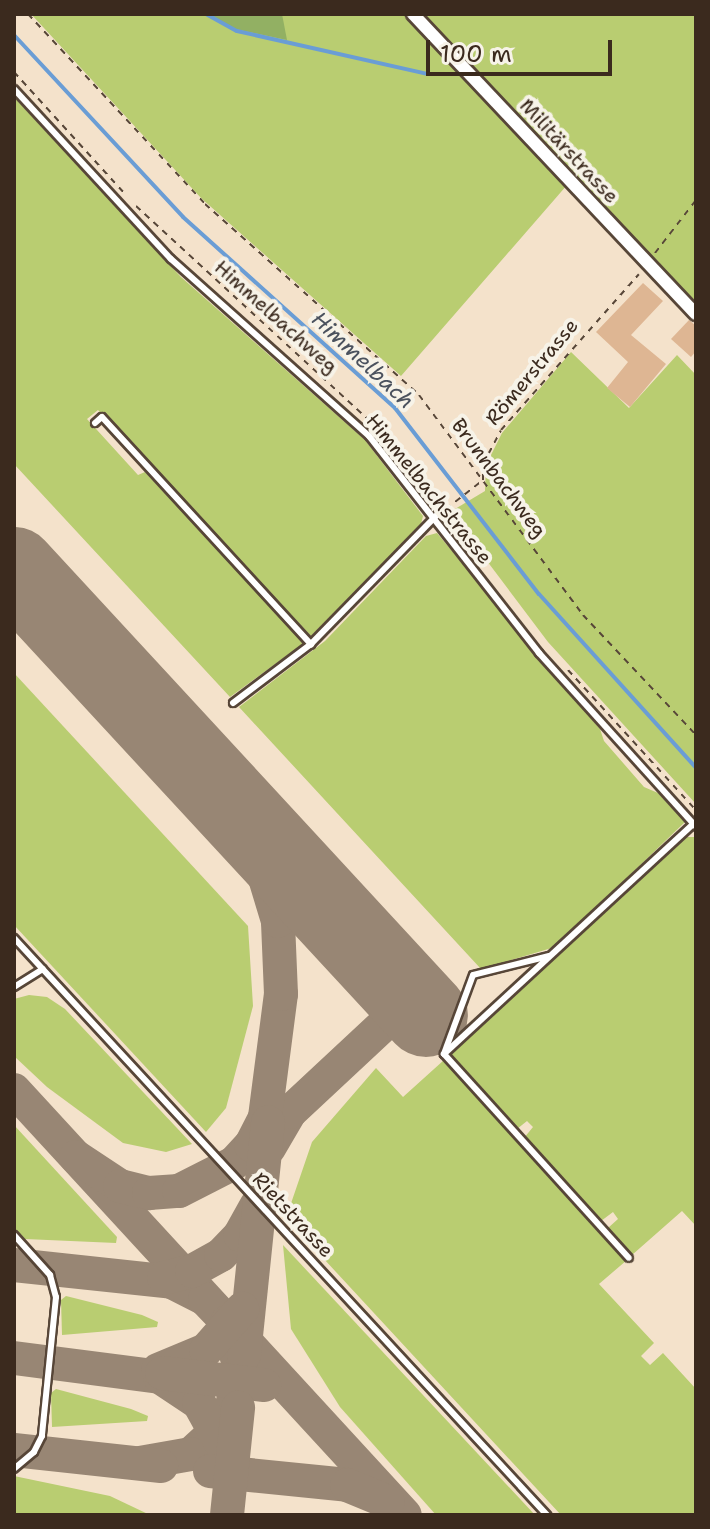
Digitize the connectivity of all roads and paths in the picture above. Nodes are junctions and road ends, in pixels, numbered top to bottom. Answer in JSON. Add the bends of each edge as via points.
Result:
{"nodes":[{"id":1,"x":28,"y":14,"type":"edge"},
{"id":2,"x":413,"y":14,"type":"edge"},
{"id":3,"x":14,"y":72,"type":"edge"},
{"id":4,"x":14,"y":89,"type":"edge"},
{"id":5,"x":696,"y":200,"type":"edge"},
{"id":6,"x":648,"y":264,"type":"junction"},
{"id":7,"x":696,"y":314,"type":"edge"},
{"id":8,"x":95,"y":423,"type":"dead end"},
{"id":9,"x":140,"y":459,"type":"junction"},
{"id":10,"x":134,"y":464,"type":"dead end"},
{"id":11,"x":483,"y":480,"type":"junction"},
{"id":12,"x":451,"y":504,"type":"dead end"},
{"id":13,"x":436,"y":516,"type":"junction"},
{"id":14,"x":469,"y":547,"type":"dead end"},
{"id":15,"x":311,"y":644,"type":"junction"},
{"id":16,"x":566,"y":667,"type":"dead end"},
{"id":17,"x":233,"y":703,"type":"dead end"},
{"id":18,"x":696,"y":735,"type":"edge"},
{"id":19,"x":696,"y":810,"type":"edge"},
{"id":20,"x":695,"y":826,"type":"edge"},
{"id":21,"x":14,"y":938,"type":"edge"},
{"id":22,"x":549,"y":956,"type":"junction"},
{"id":23,"x":43,"y":969,"type":"junction"},
{"id":24,"x":14,"y":987,"type":"edge"},
{"id":25,"x":444,"y":1054,"type":"junction"},
{"id":26,"x":14,"y":1235,"type":"edge"},
{"id":27,"x":629,"y":1258,"type":"dead end"},
{"id":28,"x":14,"y":1469,"type":"edge"},
{"id":29,"x":547,"y":1515,"type":"edge"}],
"edges":[{"from":1,"to":11,"type":"path","name":"Brunnbachweg","via":[[205,204],[419,395]]},
{"from":2,"to":6,"type":"street","name":"Militärstrasse"},
{"from":3,"to":14,"type":"path","name":"Himmelbachweg","via":[[181,250],[380,430]]},
{"from":4,"to":13,"type":"lane","name":"Himmelbachstrasse","via":[[171,259],[369,436]]},
{"from":5,"to":6,"type":"path","name":"Römerstrasse"},
{"from":6,"to":7,"type":"street","name":"Militärstrasse"},
{"from":6,"to":11,"type":"path","name":"Römerstrasse","via":[[501,430],[483,464]]},
{"from":8,"to":9,"type":"lane","via":[[102,417]]},
{"from":9,"to":10,"type":"lane"},
{"from":9,"to":15,"type":"lane"},
{"from":11,"to":12,"type":"path"},
{"from":11,"to":18,"type":"path","name":"Brunnbachweg","via":[[583,615]]},
{"from":13,"to":15,"type":"lane"},
{"from":13,"to":20,"type":"lane","name":"Himmelbachstrasse","via":[[539,653]]},
{"from":15,"to":17,"type":"lane"},
{"from":16,"to":19,"type":"path"},
{"from":20,"to":22,"type":"lane"},
{"from":21,"to":23,"type":"lane","name":"Rietstrasse"},
{"from":22,"to":25,"type":"lane"},
{"from":22,"to":25,"type":"lane","via":[[473,975]]},
{"from":23,"to":24,"type":"lane"},
{"from":23,"to":29,"type":"lane","name":"Rietstrasse"},
{"from":25,"to":27,"type":"lane"},
{"from":26,"to":28,"type":"lane","via":[[47,1271],[56,1297],[42,1436],[34,1452]]}]}
